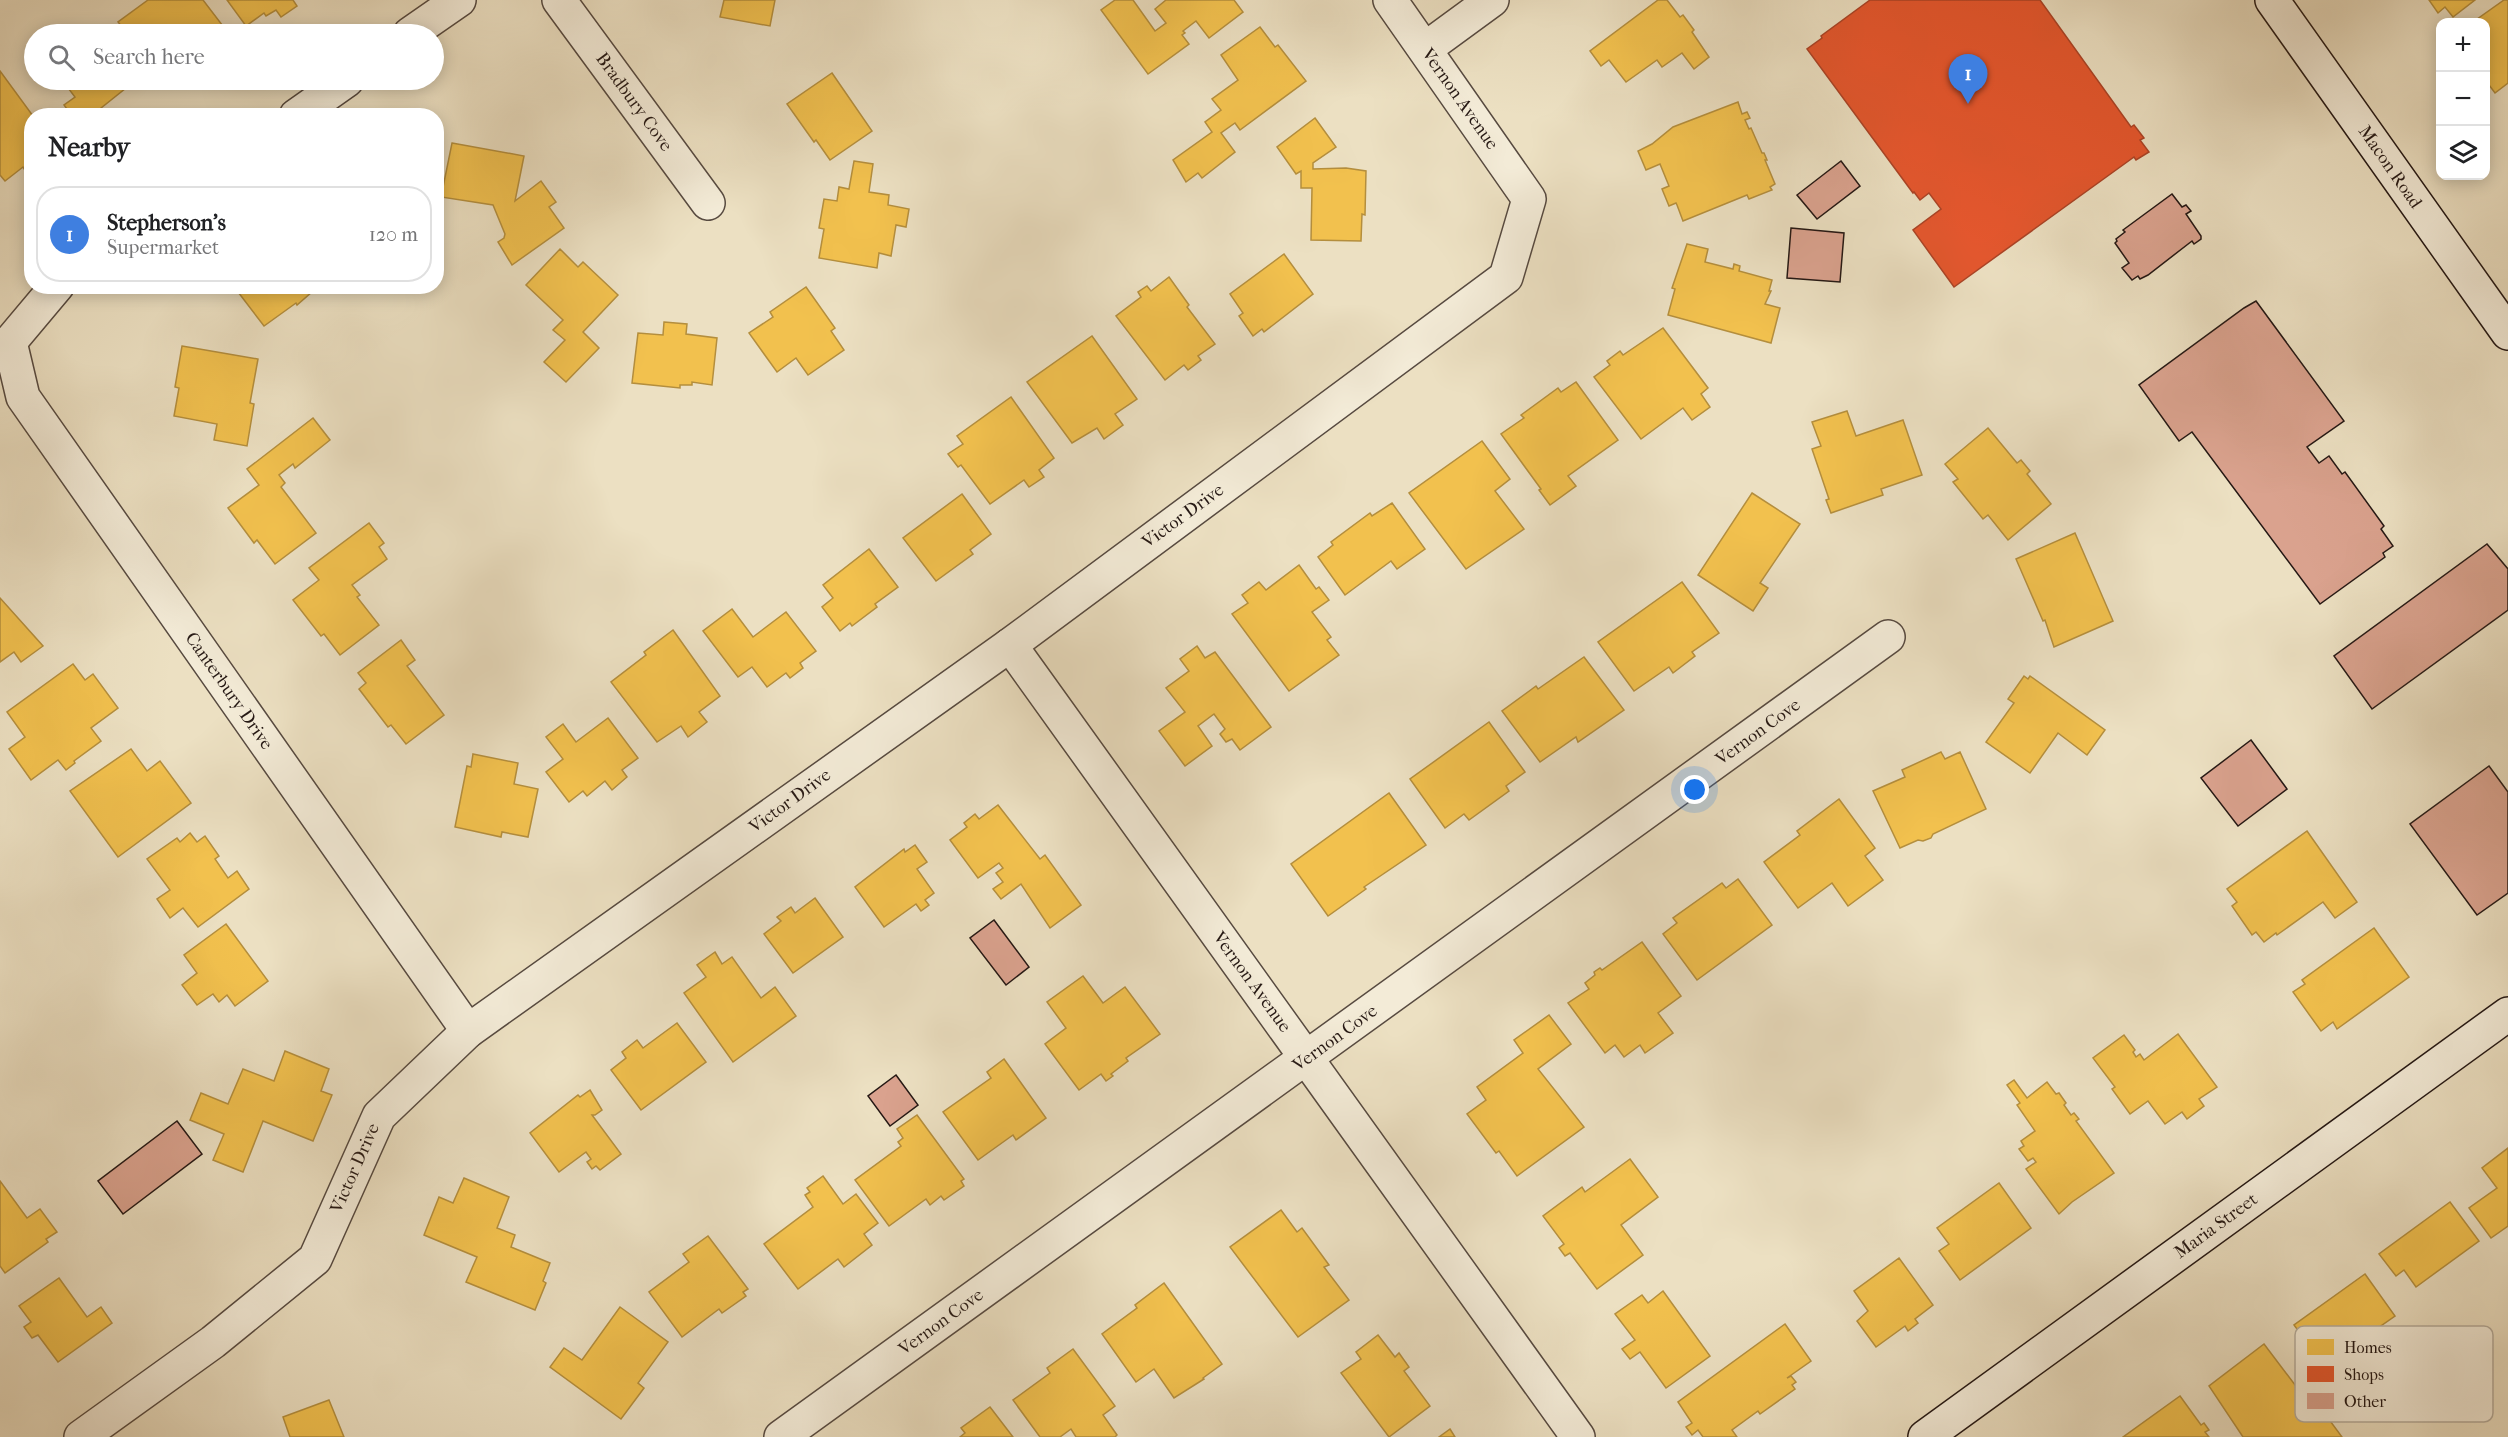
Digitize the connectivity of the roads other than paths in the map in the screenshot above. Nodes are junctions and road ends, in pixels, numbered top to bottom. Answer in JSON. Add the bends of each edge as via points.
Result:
{"nodes":[{"id":1,"x":459,"y":0,"type":"edge"},
{"id":2,"x":559,"y":0,"type":"edge"},
{"id":3,"x":1390,"y":0,"type":"edge"},
{"id":4,"x":1492,"y":0,"type":"edge"},
{"id":5,"x":2272,"y":0,"type":"edge"},
{"id":6,"x":424,"y":24,"type":"edge"},
{"id":7,"x":1425,"y":49,"type":"junction"},
{"id":8,"x":333,"y":90,"type":"edge"},
{"id":9,"x":307,"y":108,"type":"edge"},
{"id":10,"x":1529,"y":199,"type":"joint"},
{"id":11,"x":708,"y":203,"type":"dead end"},
{"id":12,"x":50,"y":294,"type":"edge"},
{"id":13,"x":2507,"y":330,"type":"edge"},
{"id":14,"x":1888,"y":638,"type":"dead end"},
{"id":15,"x":1010,"y":645,"type":"junction"},
{"id":16,"x":2508,"y":1014,"type":"edge"},
{"id":17,"x":468,"y":1031,"type":"junction"},
{"id":18,"x":1306,"y":1059,"type":"junction"},
{"id":19,"x":81,"y":1437,"type":"edge"},
{"id":20,"x":781,"y":1437,"type":"edge"},
{"id":21,"x":1578,"y":1437,"type":"edge"},
{"id":22,"x":1925,"y":1437,"type":"edge"}],
"edges":[{"from":1,"to":6,"type":"street"},
{"from":2,"to":11,"type":"street","name":"Bradbury Cove"},
{"from":3,"to":7,"type":"street","name":"Vernon Avenue"},
{"from":4,"to":7,"type":"street"},
{"from":5,"to":13,"type":"street","name":"Macon Road"},
{"from":7,"to":10,"type":"street","name":"Vernon Avenue"},
{"from":8,"to":9,"type":"street"},
{"from":10,"to":15,"type":"street","name":"Victor Drive","via":[[1506,278]]},
{"from":12,"to":17,"type":"street","name":"Canterbury Drive","via":[[10,342],[23,397]]},
{"from":14,"to":18,"type":"street","name":"Vernon Cove"},
{"from":15,"to":17,"type":"street","name":"Victor Drive"},
{"from":15,"to":18,"type":"street","name":"Vernon Avenue"},
{"from":16,"to":22,"type":"street","name":"Maria Street"},
{"from":17,"to":19,"type":"street","name":"Victor Drive","via":[[379,1116],[315,1259],[213,1342]]},
{"from":18,"to":20,"type":"street","name":"Vernon Cove"},
{"from":18,"to":21,"type":"street","name":"Vernon Avenue"}]}
